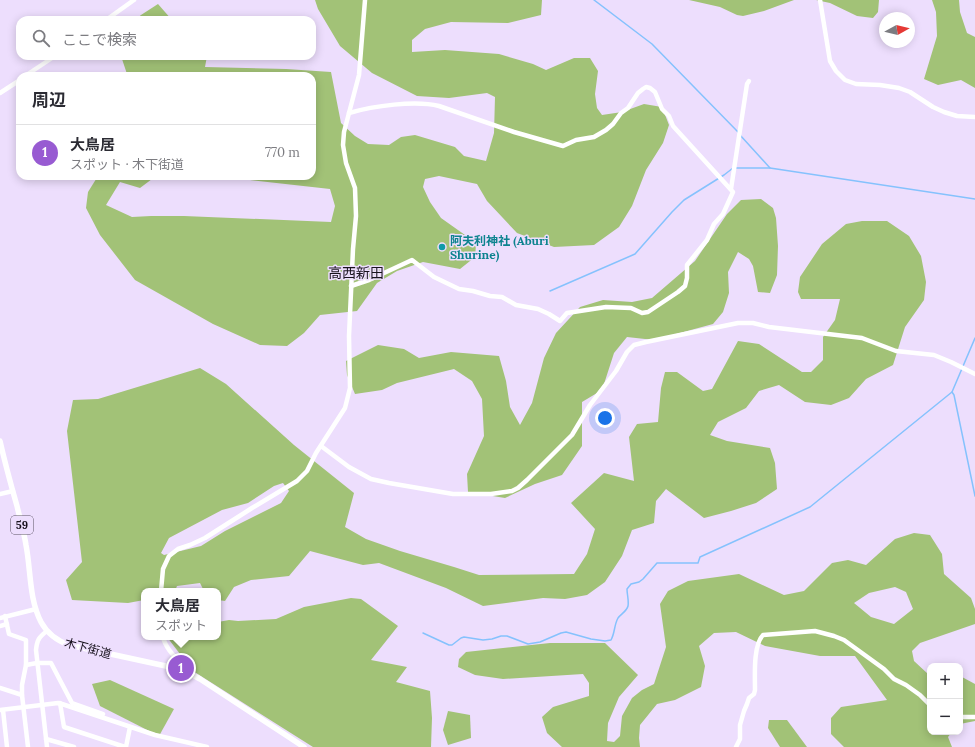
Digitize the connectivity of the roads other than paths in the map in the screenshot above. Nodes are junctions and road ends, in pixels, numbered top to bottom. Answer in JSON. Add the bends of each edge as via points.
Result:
{"nodes":[{"id":1,"x":134,"y":0,"type":"edge"},
{"id":2,"x":365,"y":0,"type":"edge"},
{"id":3,"x":820,"y":0,"type":"edge"},
{"id":4,"x":112,"y":16,"type":"edge"},
{"id":5,"x":49,"y":60,"type":"edge"},
{"id":6,"x":31,"y":72,"type":"edge"},
{"id":7,"x":749,"y":81,"type":"dead end"},
{"id":8,"x":16,"y":83,"type":"edge"},
{"id":9,"x":0,"y":93,"type":"edge"},
{"id":10,"x":349,"y":113,"type":"junction"},
{"id":11,"x":975,"y":117,"type":"edge"},
{"id":12,"x":731,"y":189,"type":"junction"},
{"id":13,"x":352,"y":286,"type":"junction"},
{"id":14,"x":975,"y":374,"type":"edge"},
{"id":15,"x":0,"y":441,"type":"edge"},
{"id":16,"x":321,"y":446,"type":"junction"},
{"id":17,"x":13,"y":491,"type":"junction"},
{"id":18,"x":0,"y":494,"type":"edge"},
{"id":19,"x":161,"y":588,"type":"edge"},
{"id":20,"x":36,"y":609,"type":"junction"},
{"id":21,"x":6,"y":616,"type":"junction"},
{"id":22,"x":0,"y":618,"type":"edge"},
{"id":23,"x":7,"y":624,"type":"junction"},
{"id":24,"x":0,"y":626,"type":"edge"},
{"id":25,"x":47,"y":630,"type":"junction"},
{"id":26,"x":164,"y":640,"type":"edge"},
{"id":27,"x":37,"y":663,"type":"junction"},
{"id":28,"x":26,"y":665,"type":"junction"},
{"id":29,"x":190,"y":673,"type":"junction"},
{"id":30,"x":0,"y":688,"type":"edge"},
{"id":31,"x":22,"y":695,"type":"junction"},
{"id":32,"x":927,"y":702,"type":"edge"},
{"id":33,"x":60,"y":703,"type":"junction"},
{"id":34,"x":42,"y":705,"type":"junction"},
{"id":35,"x":24,"y":707,"type":"junction"},
{"id":36,"x":1,"y":710,"type":"edge"},
{"id":37,"x":975,"y":716,"type":"edge"},
{"id":38,"x":963,"y":717,"type":"edge"},
{"id":39,"x":130,"y":727,"type":"junction"},
{"id":40,"x":150,"y":734,"type":"junction"},
{"id":41,"x":46,"y":739,"type":"junction"},
{"id":42,"x":7,"y":747,"type":"edge"},
{"id":43,"x":28,"y":747,"type":"edge"},
{"id":44,"x":47,"y":747,"type":"edge"},
{"id":45,"x":74,"y":747,"type":"edge"},
{"id":46,"x":125,"y":747,"type":"edge"},
{"id":47,"x":207,"y":747,"type":"edge"},
{"id":48,"x":304,"y":747,"type":"edge"},
{"id":49,"x":736,"y":747,"type":"edge"}],
"edges":[{"from":1,"to":4,"type":"street"},
{"from":2,"to":10,"type":"street","via":[[359,75]]},
{"from":3,"to":11,"type":"street","via":[[830,60],[845,80],[856,84],[898,88],[910,92],[944,112]]},
{"from":5,"to":6,"type":"street"},
{"from":7,"to":12,"type":"street"},
{"from":8,"to":9,"type":"street"},
{"from":10,"to":12,"type":"street","via":[[388,105],[429,104],[563,146],[576,140],[594,137],[606,130],[646,87],[655,92],[672,126]]},
{"from":10,"to":13,"type":"street","via":[[343,145],[355,188]]},
{"from":12,"to":13,"type":"street","via":[[733,194],[723,214],[687,265],[684,286],[648,312],[606,307],[567,313],[560,321],[538,309],[516,305],[502,297],[460,289],[434,277],[412,260]]},
{"from":13,"to":16,"type":"street","via":[[349,336],[350,388],[345,408]]},
{"from":14,"to":16,"type":"street","via":[[934,355],[896,351],[862,338],[738,323],[634,345],[590,405],[572,435],[512,491],[453,494],[370,479]]},
{"from":15,"to":17,"type":"main road","name":"木下街道","number":"59"},
{"from":16,"to":19,"type":"street","via":[[297,481],[205,538],[178,549],[169,556],[163,569]]},
{"from":17,"to":18,"type":"street"},
{"from":17,"to":20,"type":"main road","name":"木下街道","number":"59","via":[[26,544]]},
{"from":20,"to":21,"type":"street"},
{"from":20,"to":25,"type":"main road","name":"木下街道","number":"59"},
{"from":21,"to":22,"type":"street"},
{"from":21,"to":23,"type":"street"},
{"from":23,"to":24,"type":"street"},
{"from":23,"to":28,"type":"street","via":[[9,634],[26,640]]},
{"from":25,"to":27,"type":"street","via":[[37,642]]},
{"from":25,"to":29,"type":"main road","name":"木下街道","number":"59","via":[[69,645]]},
{"from":26,"to":29,"type":"street","via":[[170,651]]},
{"from":27,"to":28,"type":"street"},
{"from":27,"to":34,"type":"street"},
{"from":27,"to":40,"type":"street","via":[[51,663],[72,703],[149,731]]},
{"from":28,"to":31,"type":"street"},
{"from":29,"to":48,"type":"main road","name":"木下街道","number":"59"},
{"from":30,"to":31,"type":"street"},
{"from":31,"to":35,"type":"street"},
{"from":32,"to":49,"type":"street","via":[[906,685],[894,680],[844,640],[815,632],[764,635],[759,642],[755,666],[755,690],[744,711],[740,739]]},
{"from":33,"to":34,"type":"street"},
{"from":33,"to":39,"type":"street"},
{"from":33,"to":46,"type":"street","via":[[64,727]]},
{"from":34,"to":35,"type":"street"},
{"from":34,"to":41,"type":"street"},
{"from":35,"to":36,"type":"street"},
{"from":35,"to":43,"type":"street"},
{"from":36,"to":42,"type":"street"},
{"from":37,"to":38,"type":"street"},
{"from":39,"to":40,"type":"street"},
{"from":39,"to":46,"type":"street"},
{"from":40,"to":47,"type":"street"},
{"from":41,"to":44,"type":"street"},
{"from":41,"to":45,"type":"street"}]}
